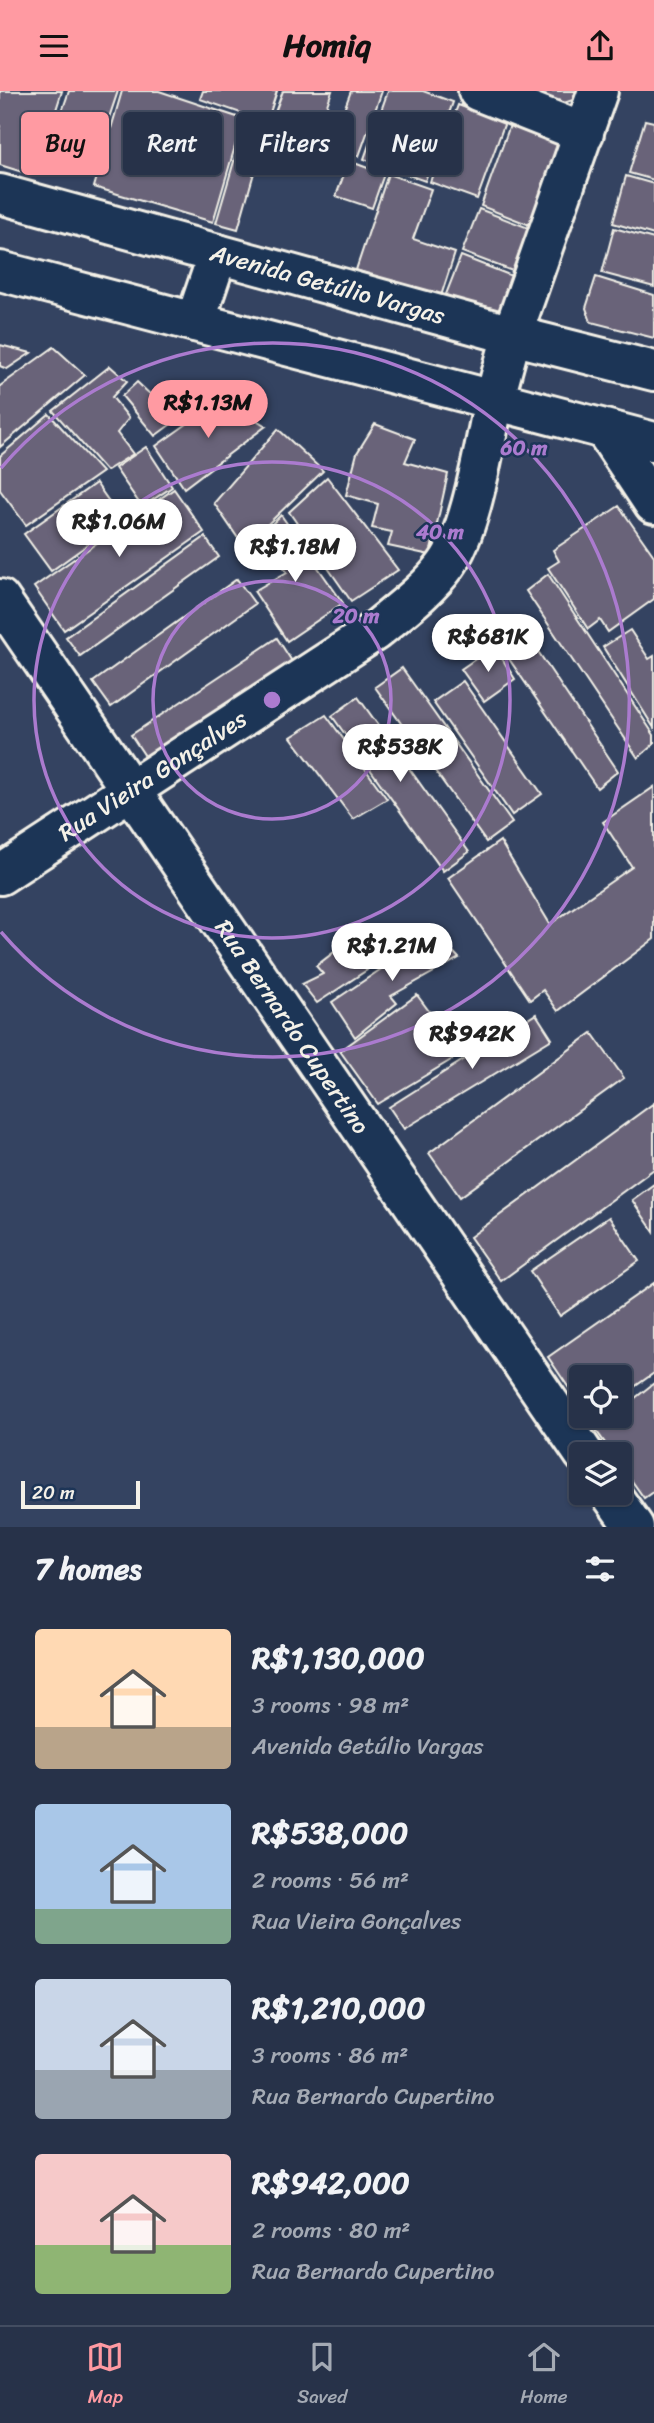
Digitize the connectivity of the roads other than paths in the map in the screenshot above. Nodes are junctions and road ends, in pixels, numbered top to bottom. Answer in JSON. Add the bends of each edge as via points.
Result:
{"nodes":[{"id":1,"x":478,"y":91,"type":"edge"},
{"id":2,"x":598,"y":91,"type":"edge"},
{"id":3,"x":584,"y":133,"type":"junction"},
{"id":4,"x":0,"y":194,"type":"edge"},
{"id":5,"x":218,"y":254,"type":"junction"},
{"id":6,"x":0,"y":271,"type":"edge"},
{"id":7,"x":195,"y":322,"type":"junction"},
{"id":8,"x":512,"y":335,"type":"junction"},
{"id":9,"x":654,"y":371,"type":"edge"},
{"id":10,"x":494,"y":401,"type":"junction"},
{"id":11,"x":605,"y":430,"type":"junction"},
{"id":12,"x":654,"y":442,"type":"edge"},
{"id":13,"x":654,"y":504,"type":"edge"},
{"id":14,"x":0,"y":599,"type":"edge"},
{"id":15,"x":130,"y":789,"type":"junction"},
{"id":16,"x":0,"y":875,"type":"edge"},
{"id":17,"x":576,"y":1442,"type":"edge"},
{"id":18,"x":618,"y":1505,"type":"edge"},
{"id":19,"x":634,"y":1527,"type":"edge"}],
"edges":[{"from":1,"to":3,"type":"street"},
{"from":2,"to":3,"type":"street","name":"Rua Vieira Gonçalves"},
{"from":3,"to":8,"type":"street","name":"Rua Vieira Gonçalves"},
{"from":4,"to":5,"type":"street","name":"Avenida Getúlio Vargas"},
{"from":5,"to":7,"type":"street"},
{"from":5,"to":8,"type":"street","name":"Avenida Getúlio Vargas"},
{"from":6,"to":7,"type":"street"},
{"from":7,"to":10,"type":"street"},
{"from":8,"to":9,"type":"street","name":"Avenida Getúlio Vargas"},
{"from":8,"to":10,"type":"street","name":"Rua Vieira Gonçalves"},
{"from":10,"to":11,"type":"street"},
{"from":10,"to":15,"type":"street","name":"Rua Vieira Gonçalves","via":[[467,517],[446,566],[375,631]]},
{"from":11,"to":12,"type":"street"},
{"from":11,"to":13,"type":"street"},
{"from":14,"to":15,"type":"street","name":"Rua Bernardo Cupertino"},
{"from":15,"to":16,"type":"street","name":"Rua Vieira Gonçalves"},
{"from":15,"to":17,"type":"street","name":"Rua Bernardo Cupertino"},
{"from":18,"to":19,"type":"street"}]}
